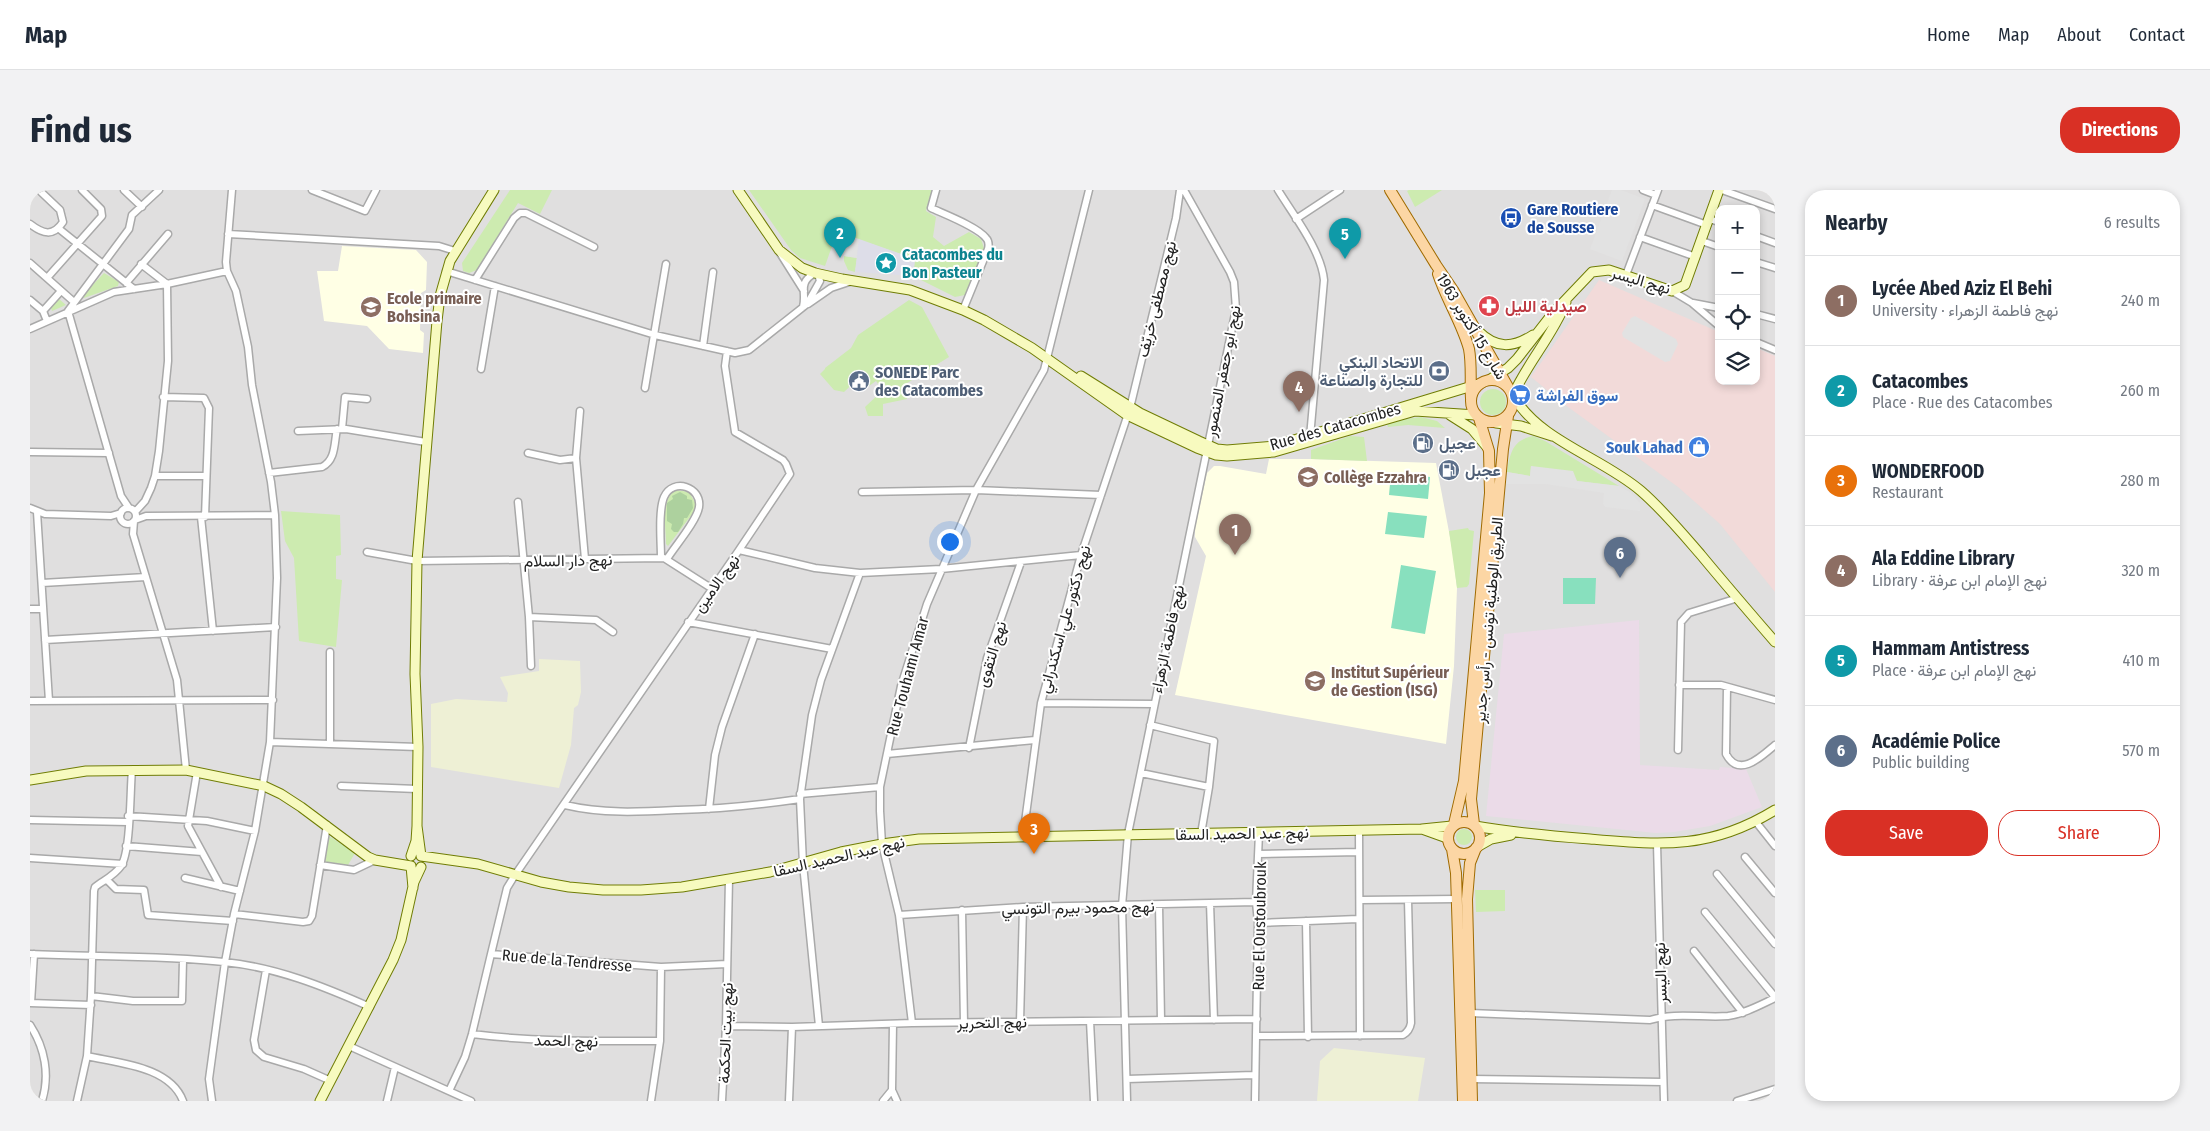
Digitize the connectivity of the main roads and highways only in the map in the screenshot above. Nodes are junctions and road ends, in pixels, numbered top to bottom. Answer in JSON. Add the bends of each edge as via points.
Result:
{"nodes":[{"id":1,"x":494,"y":190,"type":"edge"},
{"id":2,"x":738,"y":190,"type":"edge"},
{"id":3,"x":1390,"y":190,"type":"edge"},
{"id":4,"x":1720,"y":190,"type":"edge"},
{"id":5,"x":1436,"y":266,"type":"junction"},
{"id":6,"x":1567,"y":300,"type":"junction"},
{"id":7,"x":1472,"y":325,"type":"junction"},
{"id":8,"x":1538,"y":333,"type":"junction"},
{"id":9,"x":1500,"y":374,"type":"junction"},
{"id":10,"x":1485,"y":382,"type":"junction"},
{"id":11,"x":1471,"y":387,"type":"junction"},
{"id":12,"x":1511,"y":393,"type":"junction"},
{"id":13,"x":1471,"y":399,"type":"junction"},
{"id":14,"x":1448,"y":414,"type":"junction"},
{"id":15,"x":1477,"y":416,"type":"junction"},
{"id":16,"x":1508,"y":420,"type":"junction"},
{"id":17,"x":1559,"y":439,"type":"junction"},
{"id":18,"x":1310,"y":440,"type":"junction"},
{"id":19,"x":1489,"y":451,"type":"junction"},
{"id":20,"x":1775,"y":642,"type":"edge"},
{"id":21,"x":30,"y":780,"type":"edge"},
{"id":22,"x":1775,"y":810,"type":"edge"},
{"id":23,"x":1453,"y":825,"type":"junction"},
{"id":24,"x":1475,"y":825,"type":"junction"},
{"id":25,"x":417,"y":826,"type":"junction"},
{"id":26,"x":1422,"y":829,"type":"junction"},
{"id":27,"x":1521,"y":834,"type":"junction"},
{"id":28,"x":1447,"y":838,"type":"junction"},
{"id":29,"x":1477,"y":848,"type":"junction"},
{"id":30,"x":1452,"y":850,"type":"junction"},
{"id":31,"x":411,"y":860,"type":"junction"},
{"id":32,"x":422,"y":863,"type":"junction"},
{"id":33,"x":413,"y":888,"type":"junction"},
{"id":34,"x":320,"y":1101,"type":"edge"},
{"id":35,"x":1463,"y":1101,"type":"edge"},
{"id":36,"x":1472,"y":1101,"type":"edge"}],
"edges":[{"from":1,"to":25,"type":"main road","via":[[446,271],[437,320],[417,562]]},
{"from":2,"to":18,"type":"main road","name":"Rue des Catacombes","via":[[778,250],[794,264],[817,274],[910,290],[963,310],[1047,357],[1129,411],[1207,448],[1227,450]]},
{"from":3,"to":5,"type":"main road","name":"شارع 15 أكتوبر 1963"},
{"from":4,"to":6,"type":"main road","name":"نهج اليسر","via":[[1685,285],[1672,291],[1603,269],[1592,272],[1576,286]]},
{"from":5,"to":7,"type":"main road","name":"شارع 15 أكتوبر 1963"},
{"from":5,"to":11,"type":"main road","name":"شارع 15 أكتوبر 1963","via":[[1468,347]]},
{"from":6,"to":8,"type":"main road","name":"Rue des Catacombes"},
{"from":6,"to":12,"type":"main road","via":[[1560,318]]},
{"from":7,"to":8,"type":"main road","via":[[1490,340],[1507,345],[1515,345]]},
{"from":7,"to":9,"type":"main road","name":"شارع 15 أكتوبر 1963"},
{"from":8,"to":9,"type":"main road","name":"Rue des Catacombes"},
{"from":9,"to":10,"type":"main road","name":"Rue des Catacombes"},
{"from":9,"to":12,"type":"main road","name":"شارع 15 أكتوبر 1963"},
{"from":10,"to":11,"type":"main road","name":"Rue des Catacombes"},
{"from":10,"to":12,"type":"main road","via":[[1496,380]]},
{"from":10,"to":13,"type":"main road","via":[[1475,390]]},
{"from":11,"to":13,"type":"main road","name":"شارع 15 أكتوبر 1963"},
{"from":11,"to":18,"type":"main road","name":"Rue des Catacombes"},
{"from":12,"to":16,"type":"main road","via":[[1513,407]]},
{"from":12,"to":17,"type":"main road","via":[[1528,416]]},
{"from":13,"to":15,"type":"main road"},
{"from":14,"to":15,"type":"main road","name":"Rue des Catacombes"},
{"from":14,"to":18,"type":"main road","name":"Rue des Catacombes","via":[[1405,412]]},
{"from":14,"to":19,"type":"main road","via":[[1472,429]]},
{"from":15,"to":16,"type":"main road","via":[[1490,423]]},
{"from":15,"to":19,"type":"main road","name":"الطريق الوطنية تونس - رأس جدير"},
{"from":16,"to":17,"type":"main road"},
{"from":16,"to":24,"type":"main road","name":"الطريق الوطنية تونس - رأس جدير","via":[[1471,799]]},
{"from":17,"to":20,"type":"main road","via":[[1610,468],[1642,492]]},
{"from":19,"to":23,"type":"main road","name":"الطريق الوطنية تونس - رأس جدير","via":[[1490,493],[1464,781]]},
{"from":21,"to":31,"type":"main road","via":[[86,770],[186,770],[264,786],[327,824],[375,860]]},
{"from":22,"to":27,"type":"main road","via":[[1729,834],[1704,840],[1657,844]]},
{"from":23,"to":24,"type":"main road","via":[[1464,821]]},
{"from":23,"to":26,"type":"main road","name":"نهج عبد الحميد السقا"},
{"from":23,"to":28,"type":"main road"},
{"from":24,"to":27,"type":"main road"},
{"from":24,"to":29,"type":"main road","via":[[1480,836]]},
{"from":25,"to":31,"type":"main road"},
{"from":25,"to":32,"type":"main road"},
{"from":26,"to":28,"type":"main road"},
{"from":26,"to":32,"type":"main road","name":"نهج عبد الحميد السقا","via":[[919,839],[841,852],[770,872],[682,887],[602,890],[541,882],[478,864],[440,860]]},
{"from":27,"to":29,"type":"main road","via":[[1499,836]]},
{"from":28,"to":30,"type":"main road"},
{"from":29,"to":30,"type":"main road","via":[[1467,854]]},
{"from":29,"to":36,"type":"main road","via":[[1468,877]]},
{"from":30,"to":35,"type":"main road","via":[[1456,873]]},
{"from":31,"to":32,"type":"main road","via":[[414,868]]},
{"from":31,"to":32,"type":"main road","via":[[416,854]]},
{"from":31,"to":33,"type":"main road"},
{"from":32,"to":33,"type":"main road"},
{"from":33,"to":34,"type":"main road","via":[[400,940],[370,1007]]}]}
